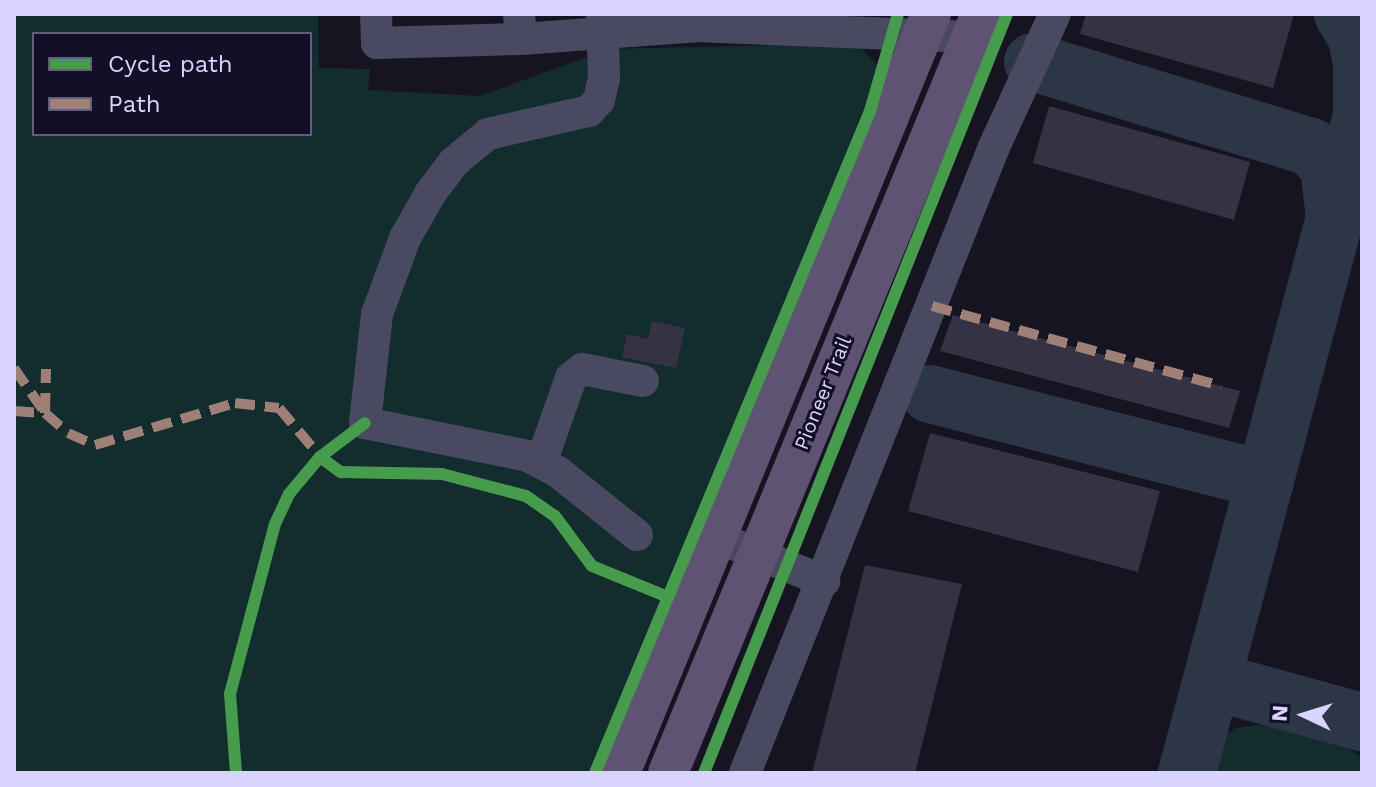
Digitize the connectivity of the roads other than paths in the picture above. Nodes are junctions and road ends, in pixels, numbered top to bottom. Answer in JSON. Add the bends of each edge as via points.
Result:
{"nodes":[{"id":1,"x":376,"y":14,"type":"edge"},
{"id":2,"x":1055,"y":14,"type":"edge"},
{"id":3,"x":926,"y":25,"type":"edge"},
{"id":4,"x":976,"y":26,"type":"edge"},
{"id":5,"x":520,"y":27,"type":"edge"},
{"id":6,"x":595,"y":28,"type":"edge"},
{"id":7,"x":643,"y":381,"type":"dead end"},
{"id":8,"x":541,"y":463,"type":"junction"},
{"id":9,"x":637,"y":535,"type":"dead end"},
{"id":10,"x":716,"y":537,"type":"junction"},
{"id":11,"x":758,"y":553,"type":"junction"},
{"id":12,"x":824,"y":581,"type":"junction"},
{"id":13,"x":620,"y":773,"type":"edge"},
{"id":14,"x":668,"y":773,"type":"edge"},
{"id":15,"x":745,"y":773,"type":"edge"}],
"edges":[{"from":1,"to":5,"type":"street","via":[[377,43]]},
{"from":2,"to":12,"type":"street","via":[[994,147]]},
{"from":3,"to":4,"type":"street"},
{"from":3,"to":6,"type":"street"},
{"from":3,"to":10,"type":"main road"},
{"from":4,"to":11,"type":"main road","name":"Pioneer Trail"},
{"from":5,"to":6,"type":"street"},
{"from":6,"to":8,"type":"street","via":[[604,78],[599,100],[589,111],[525,121],[488,134],[454,162],[430,194],[389,277],[368,354],[365,423],[389,432],[463,438]]},
{"from":7,"to":8,"type":"street","via":[[582,369],[571,378]]},
{"from":8,"to":9,"type":"street"},
{"from":10,"to":11,"type":"street"},
{"from":10,"to":13,"type":"main road"},
{"from":11,"to":12,"type":"street"},
{"from":11,"to":14,"type":"main road","name":"Pioneer Trail"},
{"from":12,"to":15,"type":"street"}]}
